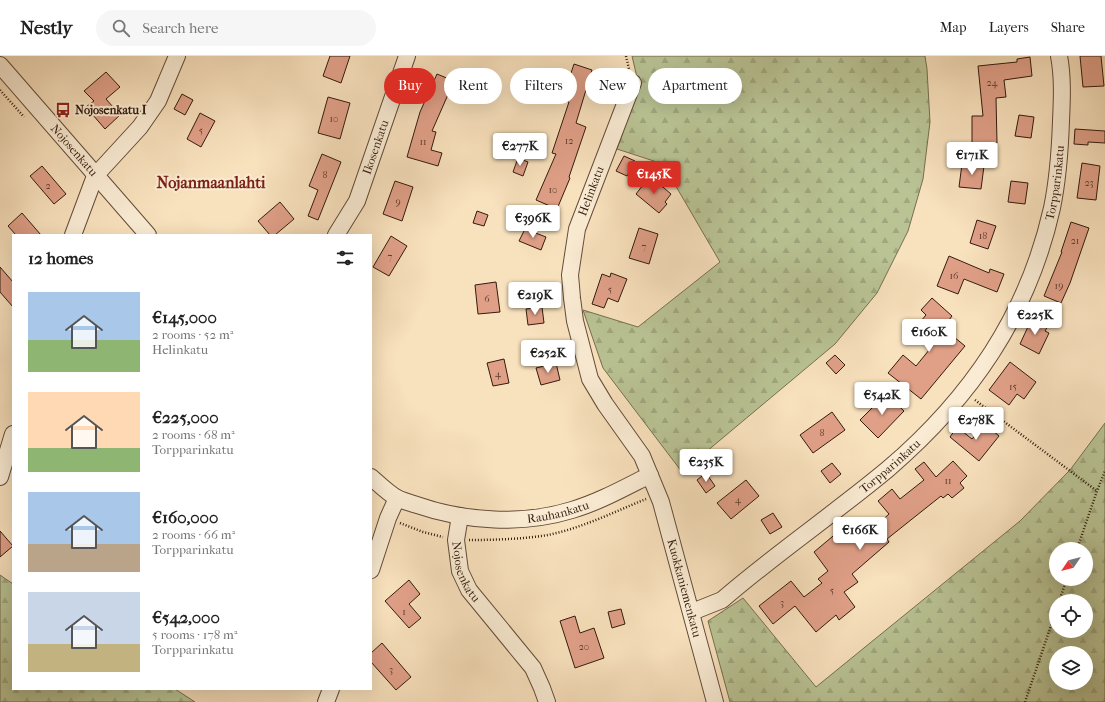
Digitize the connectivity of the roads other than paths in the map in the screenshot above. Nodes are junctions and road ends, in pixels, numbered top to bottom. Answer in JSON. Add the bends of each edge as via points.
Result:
{"nodes":[{"id":1,"x":177,"y":56,"type":"edge"},
{"id":2,"x":407,"y":56,"type":"edge"},
{"id":3,"x":1059,"y":56,"type":"edge"},
{"id":4,"x":0,"y":65,"type":"edge"},
{"id":5,"x":625,"y":104,"type":"edge"},
{"id":6,"x":95,"y":176,"type":"junction"},
{"id":7,"x":73,"y":234,"type":"edge"},
{"id":8,"x":147,"y":234,"type":"edge"},
{"id":9,"x":337,"y":234,"type":"edge"},
{"id":10,"x":12,"y":437,"type":"edge"},
{"id":11,"x":650,"y":475,"type":"junction"},
{"id":12,"x":0,"y":477,"type":"edge"},
{"id":13,"x":372,"y":478,"type":"edge"},
{"id":14,"x":397,"y":498,"type":"junction"},
{"id":15,"x":460,"y":516,"type":"junction"},
{"id":16,"x":372,"y":567,"type":"edge"},
{"id":17,"x":692,"y":612,"type":"junction"},
{"id":18,"x":331,"y":690,"type":"edge"},
{"id":19,"x":326,"y":702,"type":"edge"},
{"id":20,"x":547,"y":702,"type":"edge"},
{"id":21,"x":716,"y":702,"type":"edge"}],
"edges":[{"from":1,"to":6,"type":"street","via":[[158,101],[140,127]]},
{"from":2,"to":9,"type":"street","name":"Ikosenkatu","via":[[357,201]]},
{"from":3,"to":17,"type":"street","name":"Torpparinkatu","via":[[1062,102],[1057,184],[1034,270],[1002,337],[964,391],[921,439],[722,600]]},
{"from":4,"to":6,"type":"street","name":"Nojosenkatu"},
{"from":5,"to":11,"type":"street","name":"Helinkatu","via":[[577,229],[570,275],[575,321],[590,380],[642,456]]},
{"from":6,"to":7,"type":"street"},
{"from":6,"to":8,"type":"street","name":"Nojosenkatu"},
{"from":10,"to":12,"type":"street"},
{"from":11,"to":15,"type":"street","name":"Rauhankatu","via":[[597,501],[546,516],[519,519]]},
{"from":11,"to":17,"type":"street","name":"Kuokkaniemenkatu","via":[[662,502]]},
{"from":13,"to":14,"type":"street"},
{"from":14,"to":15,"type":"street"},
{"from":14,"to":16,"type":"street"},
{"from":15,"to":20,"type":"street","name":"Nojosenkatu","via":[[456,540],[460,571],[469,590],[533,668]]},
{"from":17,"to":21,"type":"street","name":"Kuokkaniemenkatu"},
{"from":18,"to":19,"type":"street"}]}
